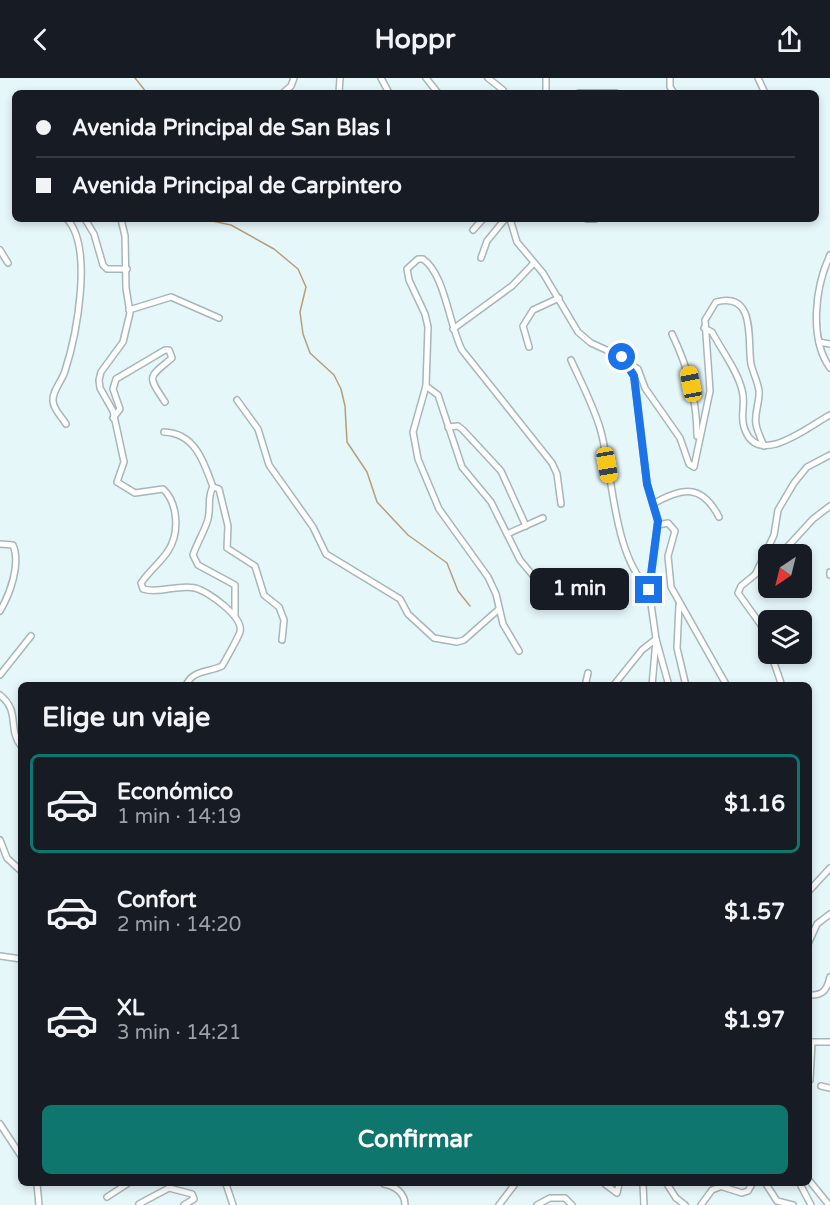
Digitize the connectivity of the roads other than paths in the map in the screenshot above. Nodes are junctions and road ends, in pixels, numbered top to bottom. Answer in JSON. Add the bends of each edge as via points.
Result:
{"nodes":[{"id":1,"x":426,"y":78,"type":"edge"},
{"id":2,"x":488,"y":78,"type":"edge"},
{"id":3,"x":435,"y":90,"type":"edge"},
{"id":4,"x":503,"y":90,"type":"dead end"},
{"id":5,"x":70,"y":222,"type":"edge"},
{"id":6,"x":87,"y":222,"type":"edge"},
{"id":7,"x":122,"y":222,"type":"edge"},
{"id":8,"x":480,"y":222,"type":"edge"},
{"id":9,"x":505,"y":222,"type":"edge"},
{"id":10,"x":509,"y":222,"type":"edge"},
{"id":11,"x":473,"y":230,"type":"dead end"},
{"id":12,"x":0,"y":250,"type":"edge"},
{"id":13,"x":830,"y":255,"type":"edge"},
{"id":14,"x":480,"y":258,"type":"dead end"},
{"id":15,"x":8,"y":263,"type":"dead end"},
{"id":16,"x":533,"y":264,"type":"junction"},
{"id":17,"x":828,"y":266,"type":"edge"},
{"id":18,"x":126,"y":269,"type":"junction"},
{"id":19,"x":559,"y":298,"type":"junction"},
{"id":20,"x":129,"y":310,"type":"junction"},
{"id":21,"x":219,"y":318,"type":"dead end"},
{"id":22,"x":704,"y":328,"type":"junction"},
{"id":23,"x":453,"y":329,"type":"junction"},
{"id":24,"x":672,"y":334,"type":"dead end"},
{"id":25,"x":819,"y":342,"type":"junction"},
{"id":26,"x":830,"y":344,"type":"edge"},
{"id":27,"x":529,"y":347,"type":"dead end"},
{"id":28,"x":571,"y":360,"type":"dead end"},
{"id":29,"x":628,"y":363,"type":"junction"},
{"id":30,"x":830,"y":368,"type":"edge"},
{"id":31,"x":426,"y":386,"type":"junction"},
{"id":32,"x":237,"y":400,"type":"dead end"},
{"id":33,"x":165,"y":402,"type":"dead end"},
{"id":34,"x":830,"y":415,"type":"edge"},
{"id":35,"x":114,"y":418,"type":"junction"},
{"id":36,"x":66,"y":424,"type":"dead end"},
{"id":37,"x":448,"y":427,"type":"junction"},
{"id":38,"x":164,"y":432,"type":"dead end"},
{"id":39,"x":764,"y":446,"type":"junction"},
{"id":40,"x":697,"y":447,"type":"junction"},
{"id":41,"x":830,"y":455,"type":"edge"},
{"id":42,"x":213,"y":487,"type":"junction"},
{"id":43,"x":561,"y":504,"type":"dead end"},
{"id":44,"x":653,"y":504,"type":"junction"},
{"id":45,"x":830,"y":506,"type":"edge"},
{"id":46,"x":719,"y":517,"type":"dead end"},
{"id":47,"x":543,"y":518,"type":"dead end"},
{"id":48,"x":658,"y":525,"type":"junction"},
{"id":49,"x":526,"y":526,"type":"junction"},
{"id":50,"x":507,"y":534,"type":"junction"},
{"id":51,"x":0,"y":544,"type":"edge"},
{"id":52,"x":790,"y":544,"type":"edge"},
{"id":53,"x":756,"y":573,"type":"joint"},
{"id":54,"x":649,"y":590,"type":"junction"},
{"id":55,"x":551,"y":597,"type":"dead end"},
{"id":56,"x":680,"y":604,"type":"junction"},
{"id":57,"x":498,"y":609,"type":"junction"},
{"id":58,"x":0,"y":611,"type":"edge"},
{"id":59,"x":234,"y":615,"type":"junction"},
{"id":60,"x":758,"y":622,"type":"edge"},
{"id":61,"x":31,"y":636,"type":"dead end"},
{"id":62,"x":656,"y":639,"type":"junction"},
{"id":63,"x":282,"y":640,"type":"dead end"},
{"id":64,"x":519,"y":651,"type":"dead end"},
{"id":65,"x":774,"y":664,"type":"edge"},
{"id":66,"x":588,"y":673,"type":"dead end"},
{"id":67,"x":0,"y":675,"type":"edge"},
{"id":68,"x":187,"y":682,"type":"edge"},
{"id":69,"x":586,"y":682,"type":"edge"},
{"id":70,"x":616,"y":682,"type":"edge"},
{"id":71,"x":652,"y":682,"type":"edge"},
{"id":72,"x":668,"y":682,"type":"edge"},
{"id":73,"x":686,"y":682,"type":"edge"},
{"id":74,"x":725,"y":682,"type":"edge"},
{"id":75,"x":781,"y":682,"type":"edge"},
{"id":76,"x":0,"y":695,"type":"edge"},
{"id":77,"x":18,"y":739,"type":"edge"},
{"id":78,"x":0,"y":840,"type":"edge"},
{"id":79,"x":18,"y":868,"type":"edge"},
{"id":80,"x":830,"y":868,"type":"edge"},
{"id":81,"x":812,"y":888,"type":"edge"},
{"id":82,"x":830,"y":914,"type":"edge"},
{"id":83,"x":812,"y":935,"type":"edge"},
{"id":84,"x":0,"y":956,"type":"edge"},
{"id":85,"x":18,"y":959,"type":"edge"},
{"id":86,"x":830,"y":977,"type":"edge"},
{"id":87,"x":812,"y":995,"type":"edge"},
{"id":88,"x":812,"y":1042,"type":"edge"},
{"id":89,"x":830,"y":1042,"type":"edge"},
{"id":90,"x":821,"y":1086,"type":"dead end"},
{"id":91,"x":830,"y":1088,"type":"edge"},
{"id":92,"x":0,"y":1124,"type":"edge"},
{"id":93,"x":18,"y":1151,"type":"edge"},
{"id":94,"x":812,"y":1184,"type":"edge"},
{"id":95,"x":38,"y":1186,"type":"edge"},
{"id":96,"x":124,"y":1186,"type":"edge"},
{"id":97,"x":167,"y":1186,"type":"edge"},
{"id":98,"x":227,"y":1186,"type":"edge"},
{"id":99,"x":393,"y":1186,"type":"edge"},
{"id":100,"x":513,"y":1186,"type":"edge"},
{"id":101,"x":608,"y":1186,"type":"edge"},
{"id":102,"x":619,"y":1186,"type":"edge"},
{"id":103,"x":643,"y":1186,"type":"edge"},
{"id":104,"x":668,"y":1186,"type":"edge"},
{"id":105,"x":722,"y":1186,"type":"edge"},
{"id":106,"x":727,"y":1186,"type":"edge"},
{"id":107,"x":751,"y":1186,"type":"edge"},
{"id":108,"x":767,"y":1186,"type":"edge"},
{"id":109,"x":801,"y":1186,"type":"edge"},
{"id":110,"x":107,"y":1197,"type":"dead end"},
{"id":111,"x":139,"y":1204,"type":"edge"},
{"id":112,"x":39,"y":1205,"type":"edge"},
{"id":113,"x":184,"y":1205,"type":"edge"},
{"id":114,"x":233,"y":1205,"type":"edge"},
{"id":115,"x":405,"y":1205,"type":"edge"},
{"id":116,"x":499,"y":1205,"type":"edge"},
{"id":117,"x":537,"y":1205,"type":"edge"},
{"id":118,"x":572,"y":1205,"type":"edge"},
{"id":119,"x":644,"y":1205,"type":"edge"},
{"id":120,"x":685,"y":1205,"type":"edge"},
{"id":121,"x":701,"y":1205,"type":"edge"},
{"id":122,"x":793,"y":1205,"type":"edge"},
{"id":123,"x":811,"y":1205,"type":"edge"},
{"id":124,"x":829,"y":1205,"type":"edge"}],
"edges":[{"from":1,"to":3,"type":"street"},
{"from":2,"to":4,"type":"street"},
{"from":5,"to":36,"type":"street","via":[[79,243],[81,288],[65,370],[52,398]]},
{"from":6,"to":18,"type":"street","via":[[103,265],[107,269]]},
{"from":7,"to":18,"type":"street"},
{"from":8,"to":11,"type":"street"},
{"from":9,"to":14,"type":"street","via":[[487,241]]},
{"from":10,"to":16,"type":"street","via":[[517,242]]},
{"from":12,"to":15,"type":"street"},
{"from":13,"to":17,"type":"street"},
{"from":16,"to":19,"type":"street"},
{"from":16,"to":23,"type":"street","via":[[512,286]]},
{"from":17,"to":25,"type":"street","via":[[818,309]]},
{"from":18,"to":20,"type":"street"},
{"from":19,"to":27,"type":"street","via":[[534,310],[523,326]]},
{"from":19,"to":29,"type":"street","via":[[578,333]]},
{"from":20,"to":21,"type":"street","via":[[171,297]]},
{"from":20,"to":35,"type":"street","via":[[123,342],[99,380]]},
{"from":22,"to":39,"type":"street","via":[[712,332],[740,383],[745,431],[756,444]]},
{"from":22,"to":39,"type":"street","via":[[716,302],[735,303],[745,311],[750,325],[750,361],[759,390],[756,423]]},
{"from":22,"to":40,"type":"street","via":[[710,391]]},
{"from":23,"to":31,"type":"street","via":[[436,271],[430,263],[418,259],[407,269],[428,327]]},
{"from":23,"to":43,"type":"street","via":[[462,350],[552,463]]},
{"from":24,"to":40,"type":"street","via":[[688,369],[697,417]]},
{"from":25,"to":26,"type":"street"},
{"from":25,"to":30,"type":"street"},
{"from":28,"to":54,"type":"street","via":[[600,429],[629,559]]},
{"from":29,"to":40,"type":"street","via":[[638,369],[645,388],[680,438],[692,466],[696,463]]},
{"from":29,"to":44,"type":"street","via":[[634,376]]},
{"from":31,"to":37,"type":"street","via":[[438,395]]},
{"from":31,"to":57,"type":"street","via":[[413,432],[418,459],[439,509],[488,577]]},
{"from":32,"to":57,"type":"street","via":[[258,429],[269,465],[313,526],[326,554],[400,599],[408,614],[434,638],[464,640]]},
{"from":33,"to":35,"type":"street","via":[[151,376],[171,358],[169,350],[117,379],[113,389],[120,409]]},
{"from":34,"to":39,"type":"street","via":[[799,434]]},
{"from":35,"to":59,"type":"street","via":[[124,462],[117,482],[135,493],[163,489],[172,498],[176,512],[168,551],[141,583],[143,589],[152,592],[195,588]]},
{"from":37,"to":49,"type":"street","via":[[463,429],[501,471]]},
{"from":37,"to":50,"type":"street","via":[[462,467],[491,502]]},
{"from":38,"to":42,"type":"street","via":[[182,435],[196,449]]},
{"from":41,"to":53,"type":"street","via":[[807,467],[794,483],[778,510],[774,535]]},
{"from":42,"to":59,"type":"street","via":[[209,492],[208,522],[193,555],[198,565],[235,585]]},
{"from":42,"to":63,"type":"street","via":[[219,489],[228,526],[227,548],[255,566],[264,595],[279,607],[284,620]]},
{"from":44,"to":46,"type":"street","via":[[670,495],[695,492],[705,496]]},
{"from":44,"to":48,"type":"street"},
{"from":45,"to":52,"type":"street"},
{"from":47,"to":49,"type":"street"},
{"from":48,"to":54,"type":"street"},
{"from":48,"to":56,"type":"street","via":[[668,523],[675,531],[668,569]]},
{"from":49,"to":50,"type":"street"},
{"from":50,"to":55,"type":"street","via":[[520,560]]},
{"from":51,"to":58,"type":"street","via":[[13,545],[16,554],[9,597]]},
{"from":53,"to":60,"type":"street","via":[[738,593]]},
{"from":54,"to":62,"type":"street"},
{"from":56,"to":73,"type":"street","via":[[676,648]]},
{"from":56,"to":74,"type":"street"},
{"from":57,"to":64,"type":"street","via":[[502,624]]},
{"from":59,"to":68,"type":"street","via":[[240,633],[222,666],[198,673]]},
{"from":61,"to":67,"type":"street"},
{"from":62,"to":70,"type":"street"},
{"from":62,"to":71,"type":"street"},
{"from":62,"to":72,"type":"street"},
{"from":65,"to":75,"type":"street"},
{"from":66,"to":69,"type":"street"},
{"from":76,"to":77,"type":"street","via":[[14,714]]},
{"from":78,"to":79,"type":"street","via":[[7,858]]},
{"from":80,"to":81,"type":"street"},
{"from":82,"to":83,"type":"street","via":[[817,924]]},
{"from":84,"to":85,"type":"street"},
{"from":86,"to":87,"type":"street","via":[[822,994]]},
{"from":88,"to":89,"type":"street"},
{"from":90,"to":91,"type":"street"},
{"from":92,"to":93,"type":"street"},
{"from":94,"to":124,"type":"street"},
{"from":95,"to":112,"type":"street"},
{"from":96,"to":110,"type":"street"},
{"from":97,"to":111,"type":"street"},
{"from":97,"to":113,"type":"street","via":[[192,1194],[194,1199]]},
{"from":98,"to":114,"type":"street"},
{"from":99,"to":115,"type":"street"},
{"from":100,"to":116,"type":"street"},
{"from":101,"to":102,"type":"street","via":[[617,1193]]},
{"from":103,"to":119,"type":"street"},
{"from":104,"to":120,"type":"street"},
{"from":105,"to":121,"type":"street","via":[[711,1190]]},
{"from":106,"to":107,"type":"street","via":[[742,1193]]},
{"from":108,"to":122,"type":"street","via":[[777,1202]]},
{"from":109,"to":123,"type":"street"},
{"from":117,"to":118,"type":"street","via":[[550,1198],[565,1198]]}]}
